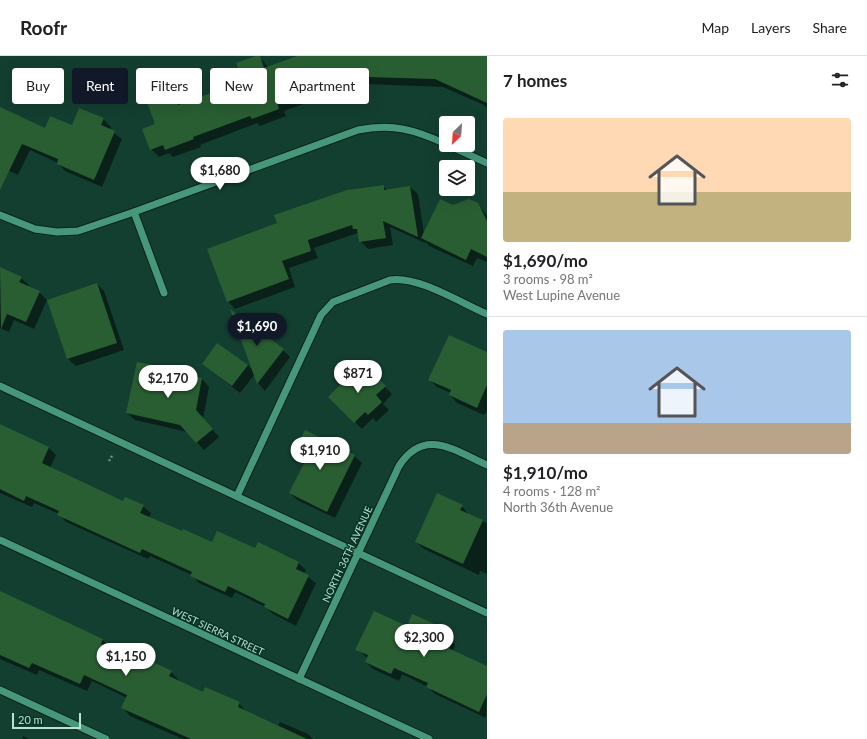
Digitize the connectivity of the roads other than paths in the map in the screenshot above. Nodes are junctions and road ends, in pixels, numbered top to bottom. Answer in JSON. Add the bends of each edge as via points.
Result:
{"nodes":[{"id":1,"x":439,"y":142,"type":"edge"},
{"id":2,"x":463,"y":152,"type":"edge"},
{"id":3,"x":487,"y":163,"type":"edge"},
{"id":4,"x":134,"y":212,"type":"junction"},
{"id":5,"x":0,"y":215,"type":"edge"},
{"id":6,"x":164,"y":293,"type":"dead end"},
{"id":7,"x":487,"y":314,"type":"edge"},
{"id":8,"x":0,"y":386,"type":"edge"},
{"id":9,"x":487,"y":466,"type":"edge"},
{"id":10,"x":237,"y":496,"type":"junction"},
{"id":11,"x":0,"y":540,"type":"edge"},
{"id":12,"x":358,"y":553,"type":"junction"},
{"id":13,"x":487,"y":613,"type":"edge"},
{"id":14,"x":299,"y":679,"type":"junction"},
{"id":15,"x":0,"y":690,"type":"edge"},
{"id":16,"x":106,"y":739,"type":"edge"},
{"id":17,"x":428,"y":739,"type":"edge"}],
"edges":[{"from":1,"to":4,"type":"street","via":[[413,131],[394,127],[358,130]]},
{"from":2,"to":3,"type":"street"},
{"from":4,"to":5,"type":"street","via":[[84,229],[57,232],[36,229]]},
{"from":4,"to":6,"type":"street"},
{"from":7,"to":10,"type":"street","via":[[418,283],[400,278],[332,302],[321,315]]},
{"from":8,"to":10,"type":"street"},
{"from":9,"to":12,"type":"street","name":"NORTH 36TH AVENUE","via":[[444,447],[422,445],[412,450],[399,466]]},
{"from":10,"to":12,"type":"street"},
{"from":11,"to":14,"type":"street","name":"WEST SIERRA STREET"},
{"from":12,"to":13,"type":"street"},
{"from":12,"to":14,"type":"street","name":"NORTH 36TH AVENUE"},
{"from":14,"to":17,"type":"street","name":"WEST SIERRA STREET"},
{"from":15,"to":16,"type":"street"}]}
